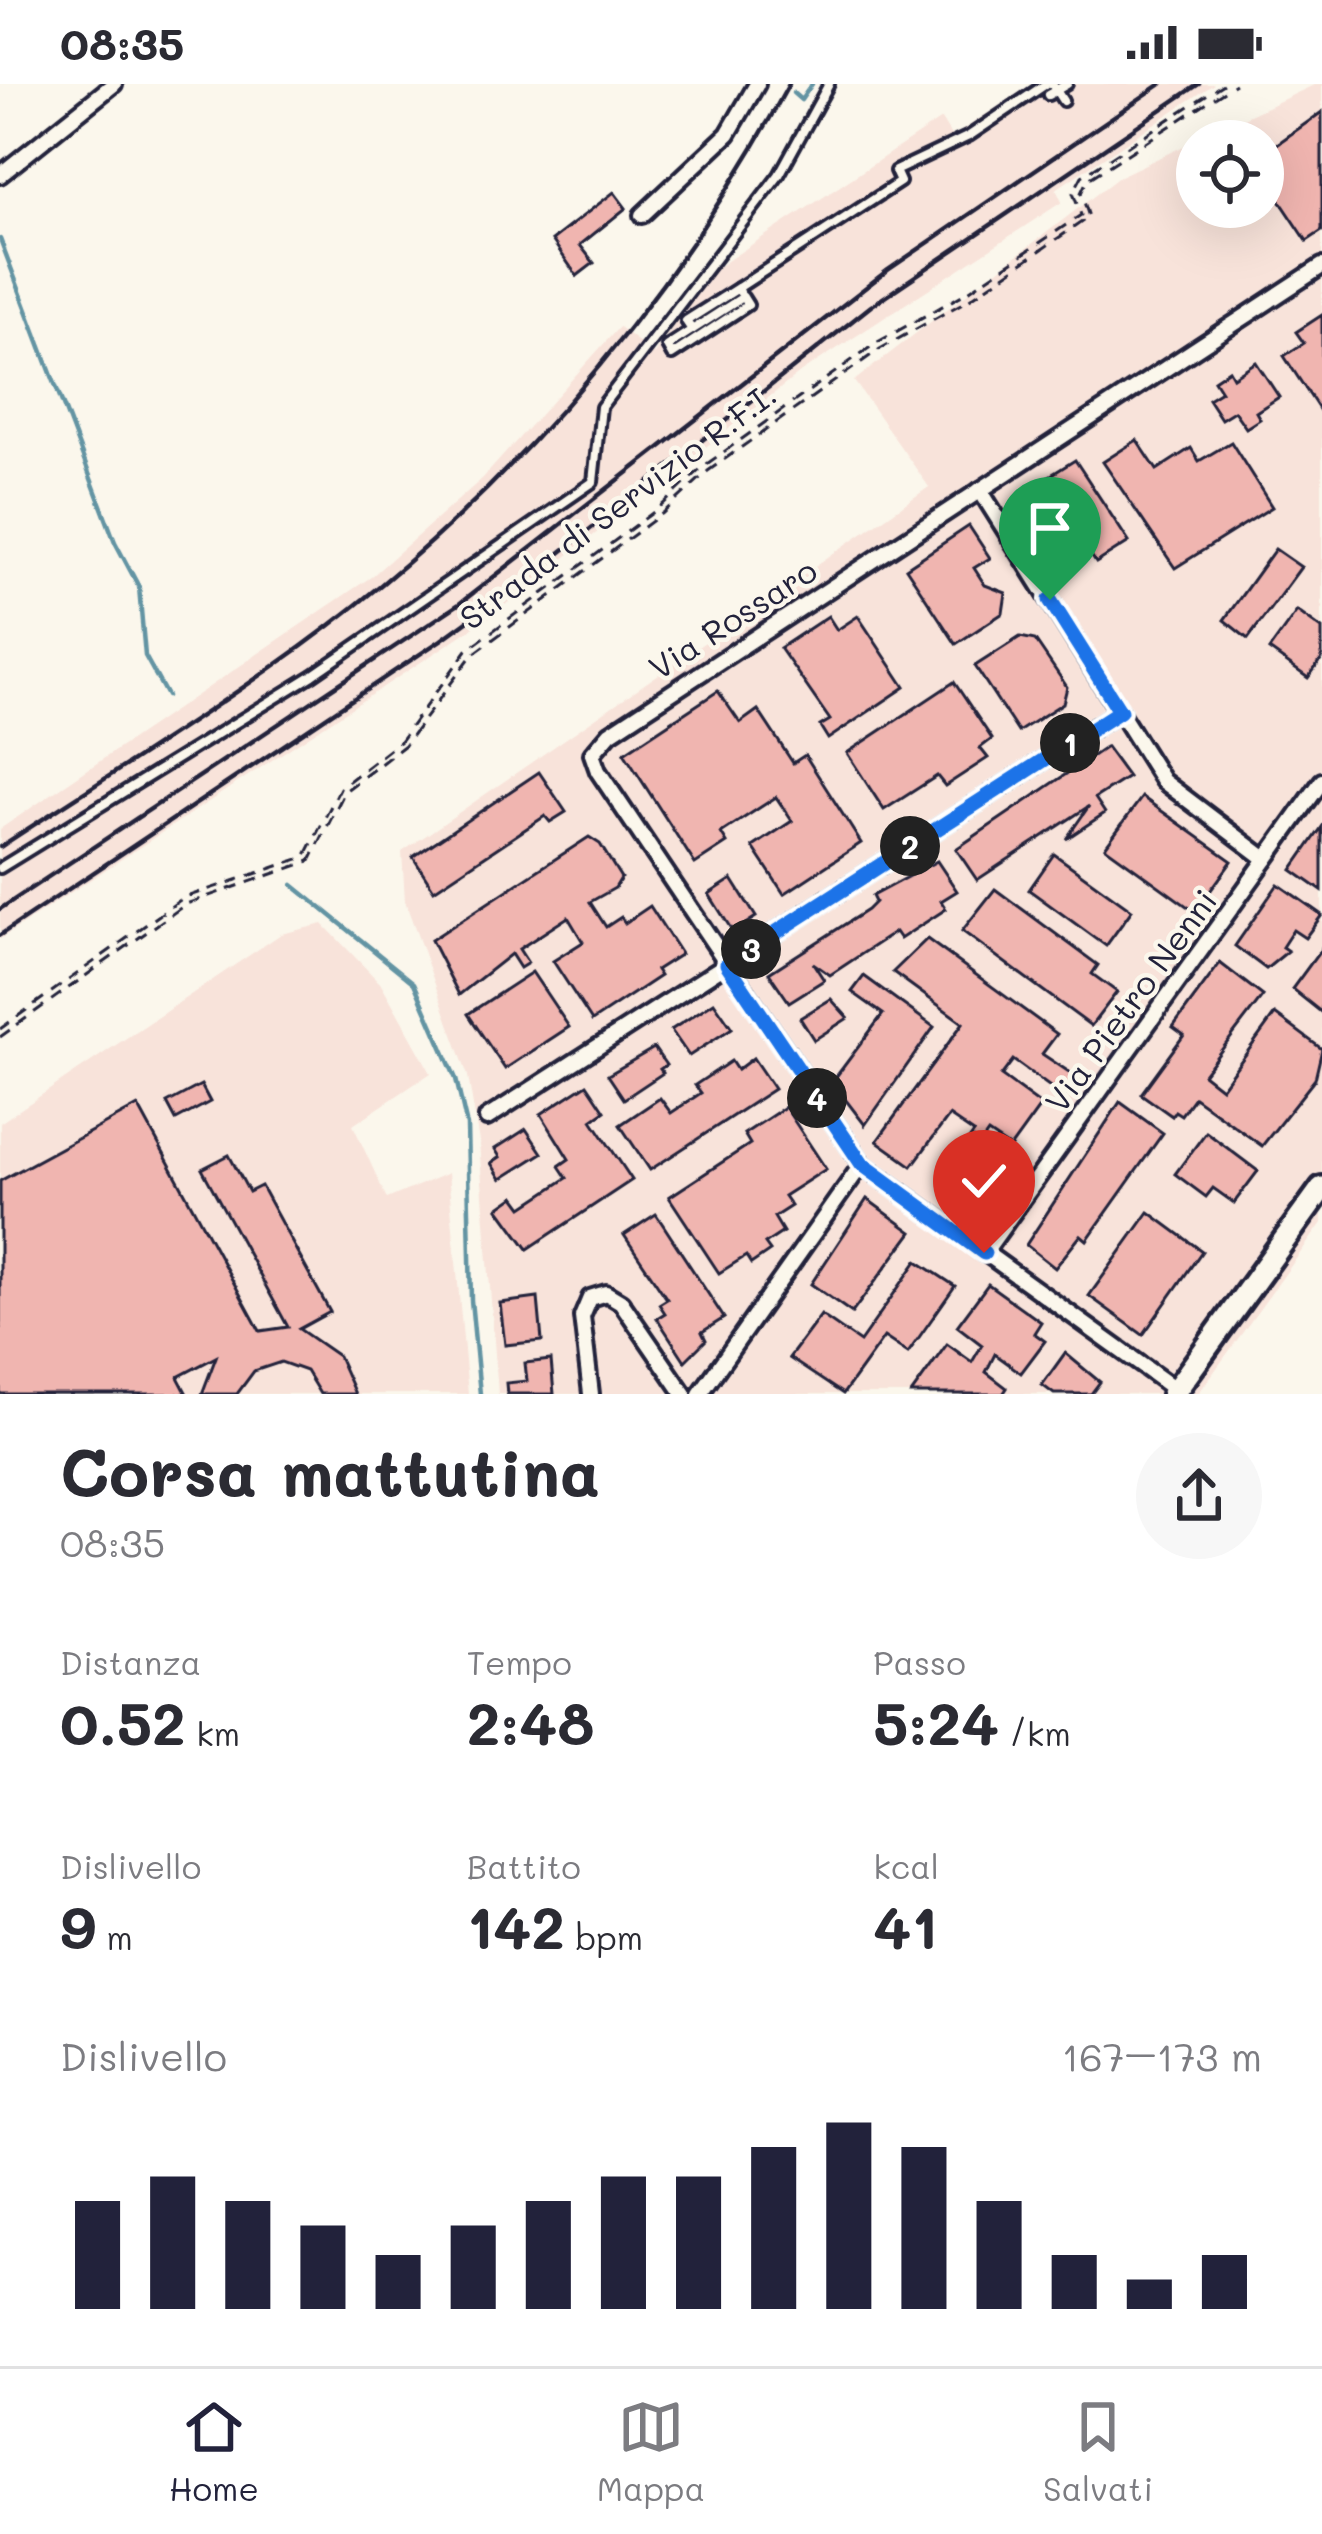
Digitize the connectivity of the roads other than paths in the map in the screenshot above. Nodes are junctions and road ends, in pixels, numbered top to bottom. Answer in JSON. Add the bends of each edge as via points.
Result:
{"nodes":[{"id":1,"x":114,"y":84,"type":"edge"},
{"id":2,"x":757,"y":84,"type":"edge"},
{"id":3,"x":829,"y":84,"type":"edge"},
{"id":4,"x":1067,"y":84,"type":"edge"},
{"id":5,"x":1051,"y":88,"type":"edge"},
{"id":6,"x":1063,"y":101,"type":"dead end"},
{"id":7,"x":0,"y":175,"type":"edge"},
{"id":8,"x":642,"y":215,"type":"dead end"},
{"id":9,"x":1322,"y":266,"type":"edge"},
{"id":10,"x":740,"y":293,"type":"junction"},
{"id":11,"x":980,"y":490,"type":"junction"},
{"id":12,"x":1120,"y":711,"type":"junction"},
{"id":13,"x":1322,"y":782,"type":"edge"},
{"id":14,"x":1265,"y":859,"type":"junction"},
{"id":15,"x":0,"y":868,"type":"edge"},
{"id":16,"x":727,"y":964,"type":"junction"},
{"id":17,"x":487,"y":1118,"type":"dead end"},
{"id":18,"x":862,"y":1164,"type":"junction"},
{"id":19,"x":1322,"y":1188,"type":"edge"},
{"id":20,"x":984,"y":1253,"type":"junction"},
{"id":21,"x":1174,"y":1392,"type":"edge"},
{"id":22,"x":591,"y":1394,"type":"edge"},
{"id":23,"x":684,"y":1394,"type":"edge"},
{"id":24,"x":700,"y":1394,"type":"edge"}],
"edges":[{"from":1,"to":7,"type":"street"},
{"from":2,"to":8,"type":"street","via":[[728,134]]},
{"from":3,"to":15,"type":"lane","name":"Strada di Servizio R.F.I.","via":[[779,175],[601,407],[593,482],[313,675]]},
{"from":4,"to":5,"type":"lane"},
{"from":5,"to":6,"type":"lane"},
{"from":5,"to":10,"type":"lane","via":[[895,172],[900,182]]},
{"from":9,"to":11,"type":"street","name":"Via Rossaro"},
{"from":10,"to":10,"type":"lane","via":[[686,321],[692,331],[667,346],[672,355],[748,305]]},
{"from":11,"to":12,"type":"street"},
{"from":11,"to":16,"type":"street","name":"Via Rossaro","via":[[594,747],[598,771]]},
{"from":12,"to":14,"type":"street","via":[[1162,781]]},
{"from":12,"to":16,"type":"street"},
{"from":13,"to":14,"type":"street","name":"Via Pietro Nenni"},
{"from":14,"to":20,"type":"street","name":"Via Pietro Nenni"},
{"from":16,"to":17,"type":"street"},
{"from":16,"to":18,"type":"street","name":"Via Rossaro"},
{"from":18,"to":20,"type":"street","name":"Via Rossaro"},
{"from":18,"to":24,"type":"street"},
{"from":19,"to":21,"type":"main road"},
{"from":20,"to":21,"type":"street","name":"Via Rossaro"},
{"from":22,"to":23,"type":"street","via":[[582,1317],[588,1300],[602,1294],[621,1302]]}]}
